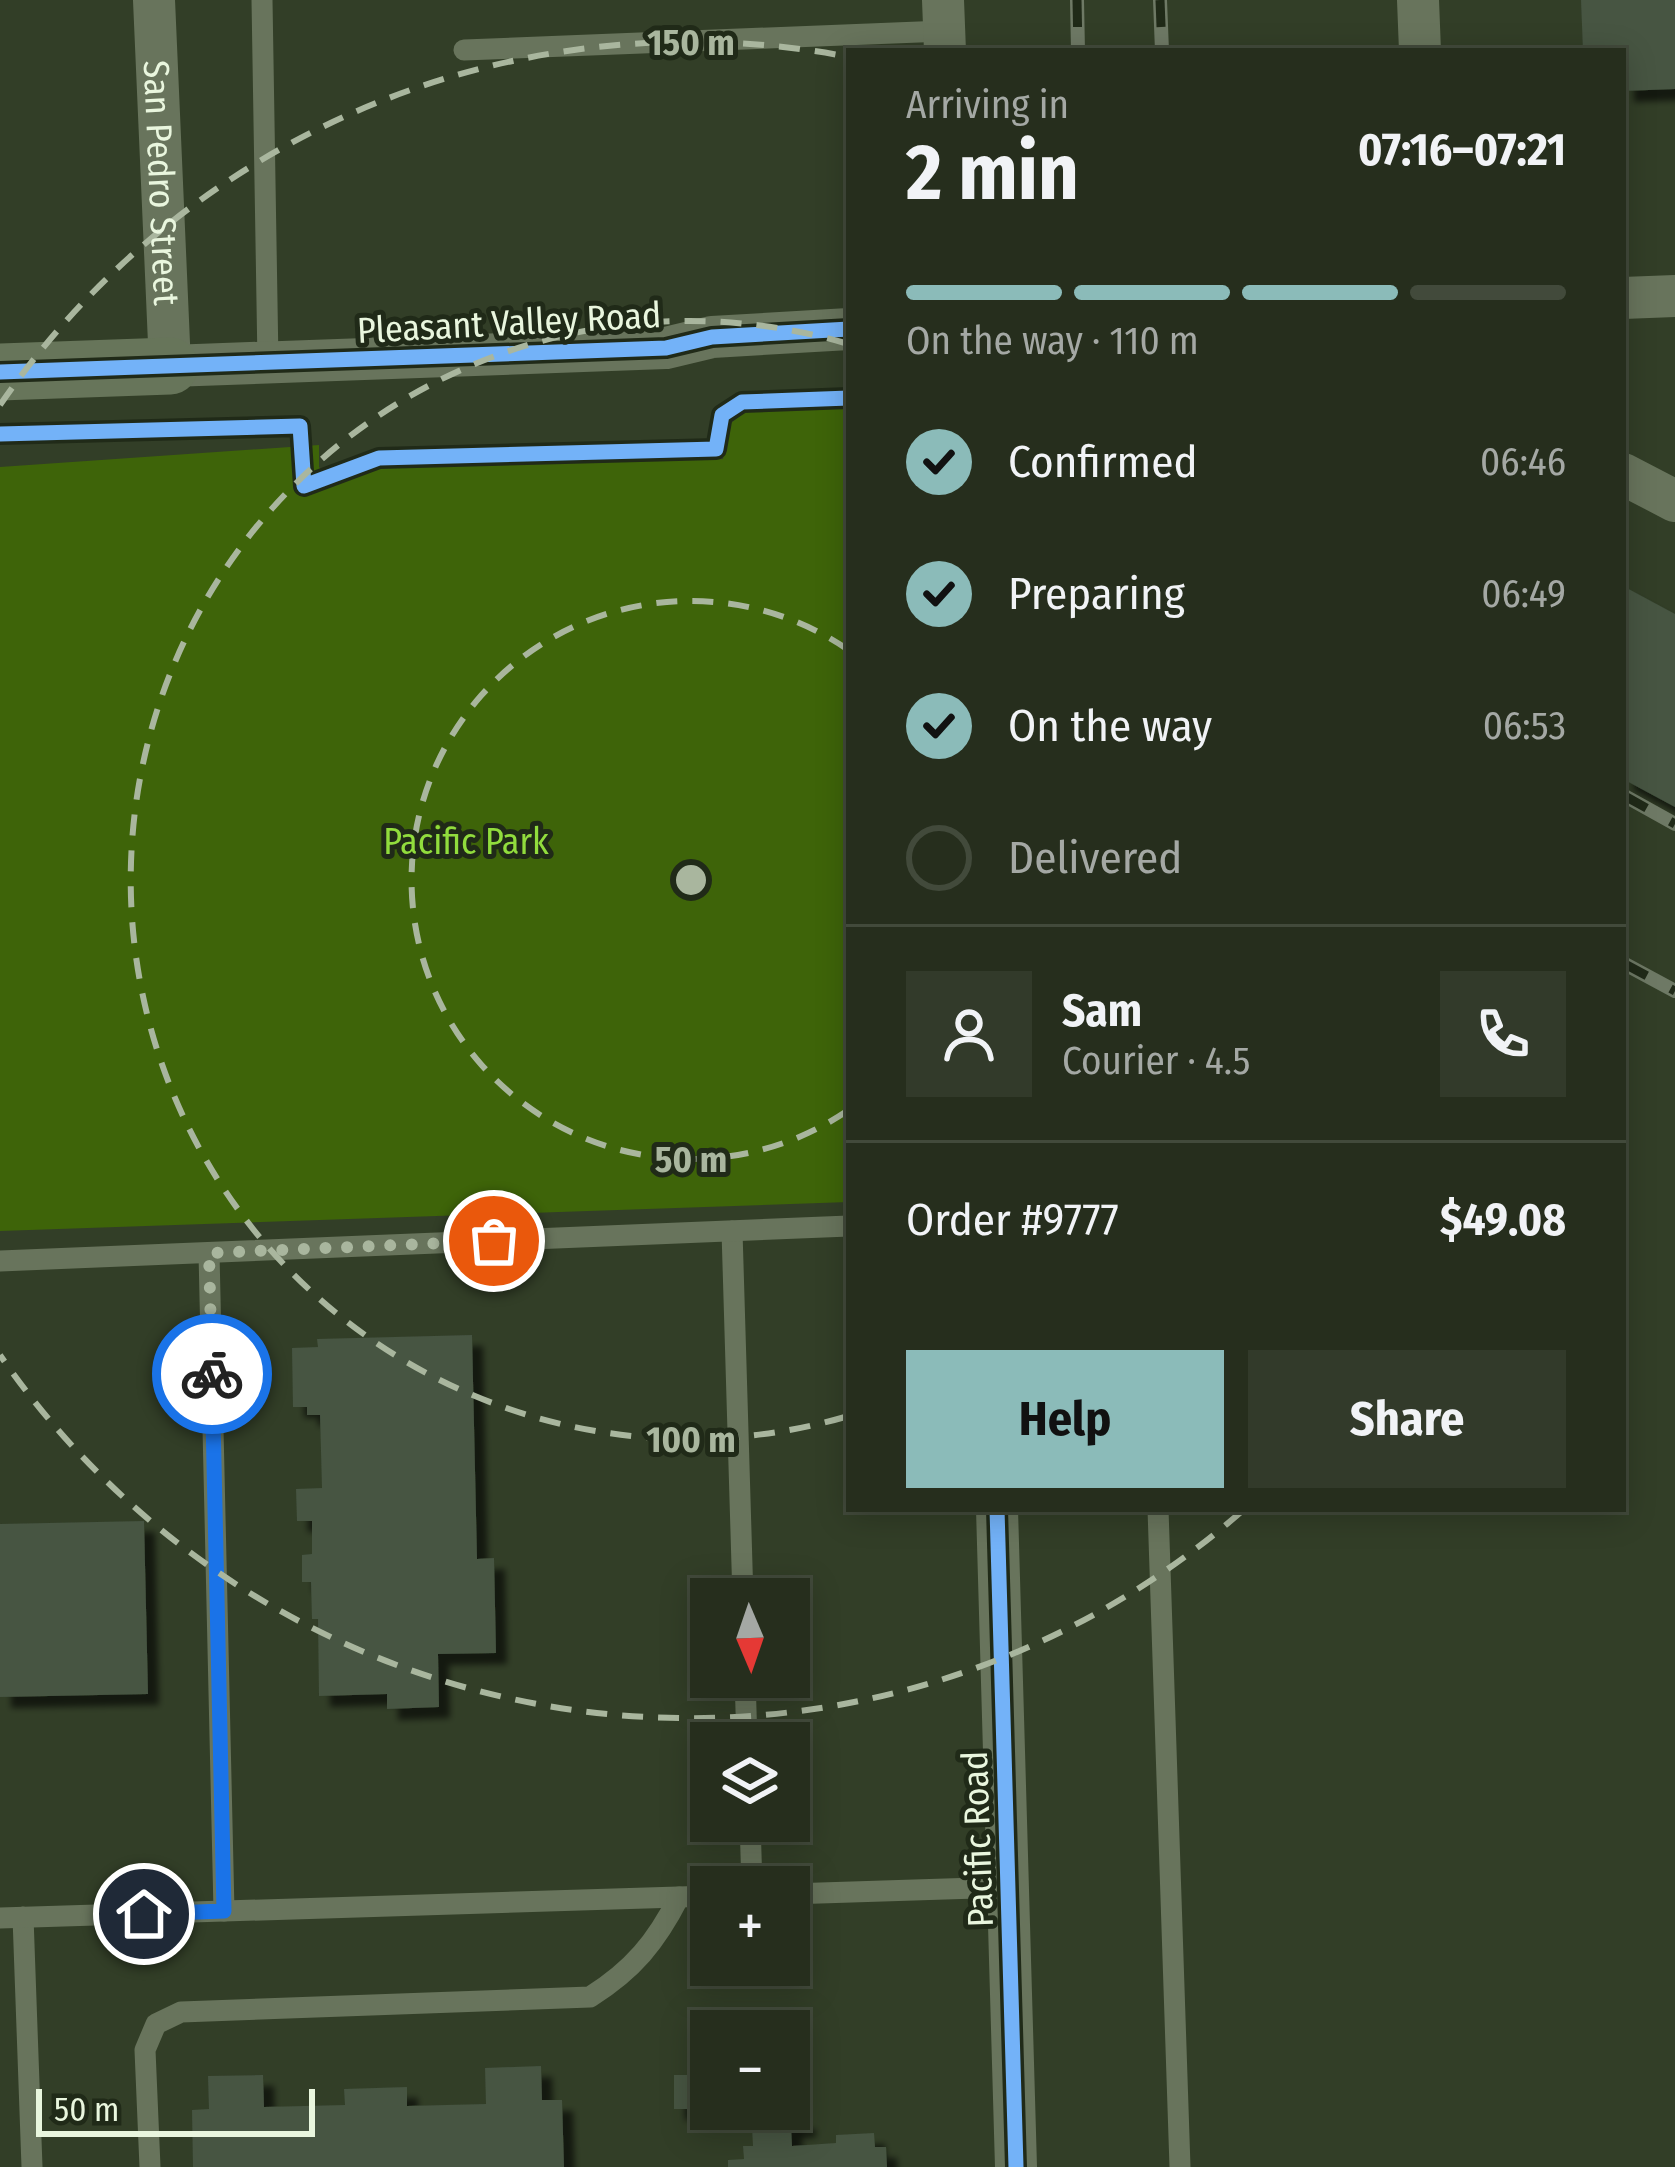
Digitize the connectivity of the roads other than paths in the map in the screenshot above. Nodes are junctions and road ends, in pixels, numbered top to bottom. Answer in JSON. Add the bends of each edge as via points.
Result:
{"nodes":[{"id":1,"x":154,"y":0,"type":"edge"},
{"id":2,"x":262,"y":0,"type":"edge"},
{"id":3,"x":1418,"y":0,"type":"edge"},
{"id":4,"x":944,"y":27,"type":"edge"},
{"id":5,"x":1420,"y":48,"type":"edge"},
{"id":6,"x":464,"y":50,"type":"dead end"},
{"id":7,"x":1675,"y":296,"type":"edge"},
{"id":8,"x":1626,"y":298,"type":"edge"},
{"id":9,"x":846,"y":329,"type":"edge"},
{"id":10,"x":268,"y":364,"type":"junction"},
{"id":11,"x":170,"y":366,"type":"junction"},
{"id":12,"x":0,"y":372,"type":"edge"},
{"id":13,"x":1626,"y":476,"type":"edge"},
{"id":14,"x":1675,"y":501,"type":"edge"},
{"id":15,"x":846,"y":1226,"type":"edge"},
{"id":16,"x":732,"y":1231,"type":"junction"},
{"id":17,"x":209,"y":1253,"type":"junction"},
{"id":18,"x":0,"y":1261,"type":"edge"},
{"id":19,"x":997,"y":1512,"type":"edge"},
{"id":20,"x":1158,"y":1512,"type":"edge"},
{"id":21,"x":742,"y":1578,"type":"edge"},
{"id":22,"x":1008,"y":1887,"type":"junction"},
{"id":23,"x":810,"y":1893,"type":"edge"},
{"id":24,"x":679,"y":1897,"type":"junction"},
{"id":25,"x":690,"y":1897,"type":"edge"},
{"id":26,"x":224,"y":1911,"type":"junction"},
{"id":27,"x":23,"y":1917,"type":"junction"},
{"id":28,"x":0,"y":1918,"type":"edge"},
{"id":29,"x":32,"y":2167,"type":"edge"},
{"id":30,"x":150,"y":2167,"type":"edge"},
{"id":31,"x":1016,"y":2167,"type":"edge"},
{"id":32,"x":1180,"y":2167,"type":"edge"}],
"edges":[{"from":1,"to":11,"type":"street","name":"San Pedro Street"},
{"from":2,"to":10,"type":"lane"},
{"from":3,"to":5,"type":"street"},
{"from":4,"to":6,"type":"lane"},
{"from":7,"to":8,"type":"street"},
{"from":9,"to":10,"type":"street","name":"Pleasant Valley Road","via":[[712,337],[666,348]]},
{"from":10,"to":11,"type":"street","name":"Pleasant Valley Road"},
{"from":11,"to":12,"type":"street"},
{"from":13,"to":14,"type":"street"},
{"from":15,"to":16,"type":"lane"},
{"from":16,"to":17,"type":"lane"},
{"from":16,"to":21,"type":"lane"},
{"from":17,"to":18,"type":"lane"},
{"from":17,"to":26,"type":"lane"},
{"from":19,"to":22,"type":"street","name":"Pacific Road"},
{"from":20,"to":32,"type":"lane"},
{"from":22,"to":23,"type":"lane"},
{"from":22,"to":31,"type":"street","name":"Pacific Road"},
{"from":24,"to":25,"type":"lane"},
{"from":24,"to":26,"type":"lane"},
{"from":24,"to":30,"type":"lane","via":[[658,1939],[590,1997],[182,2012],[156,2024],[145,2050]]},
{"from":26,"to":27,"type":"lane"},
{"from":27,"to":28,"type":"lane"},
{"from":27,"to":29,"type":"lane"}]}
